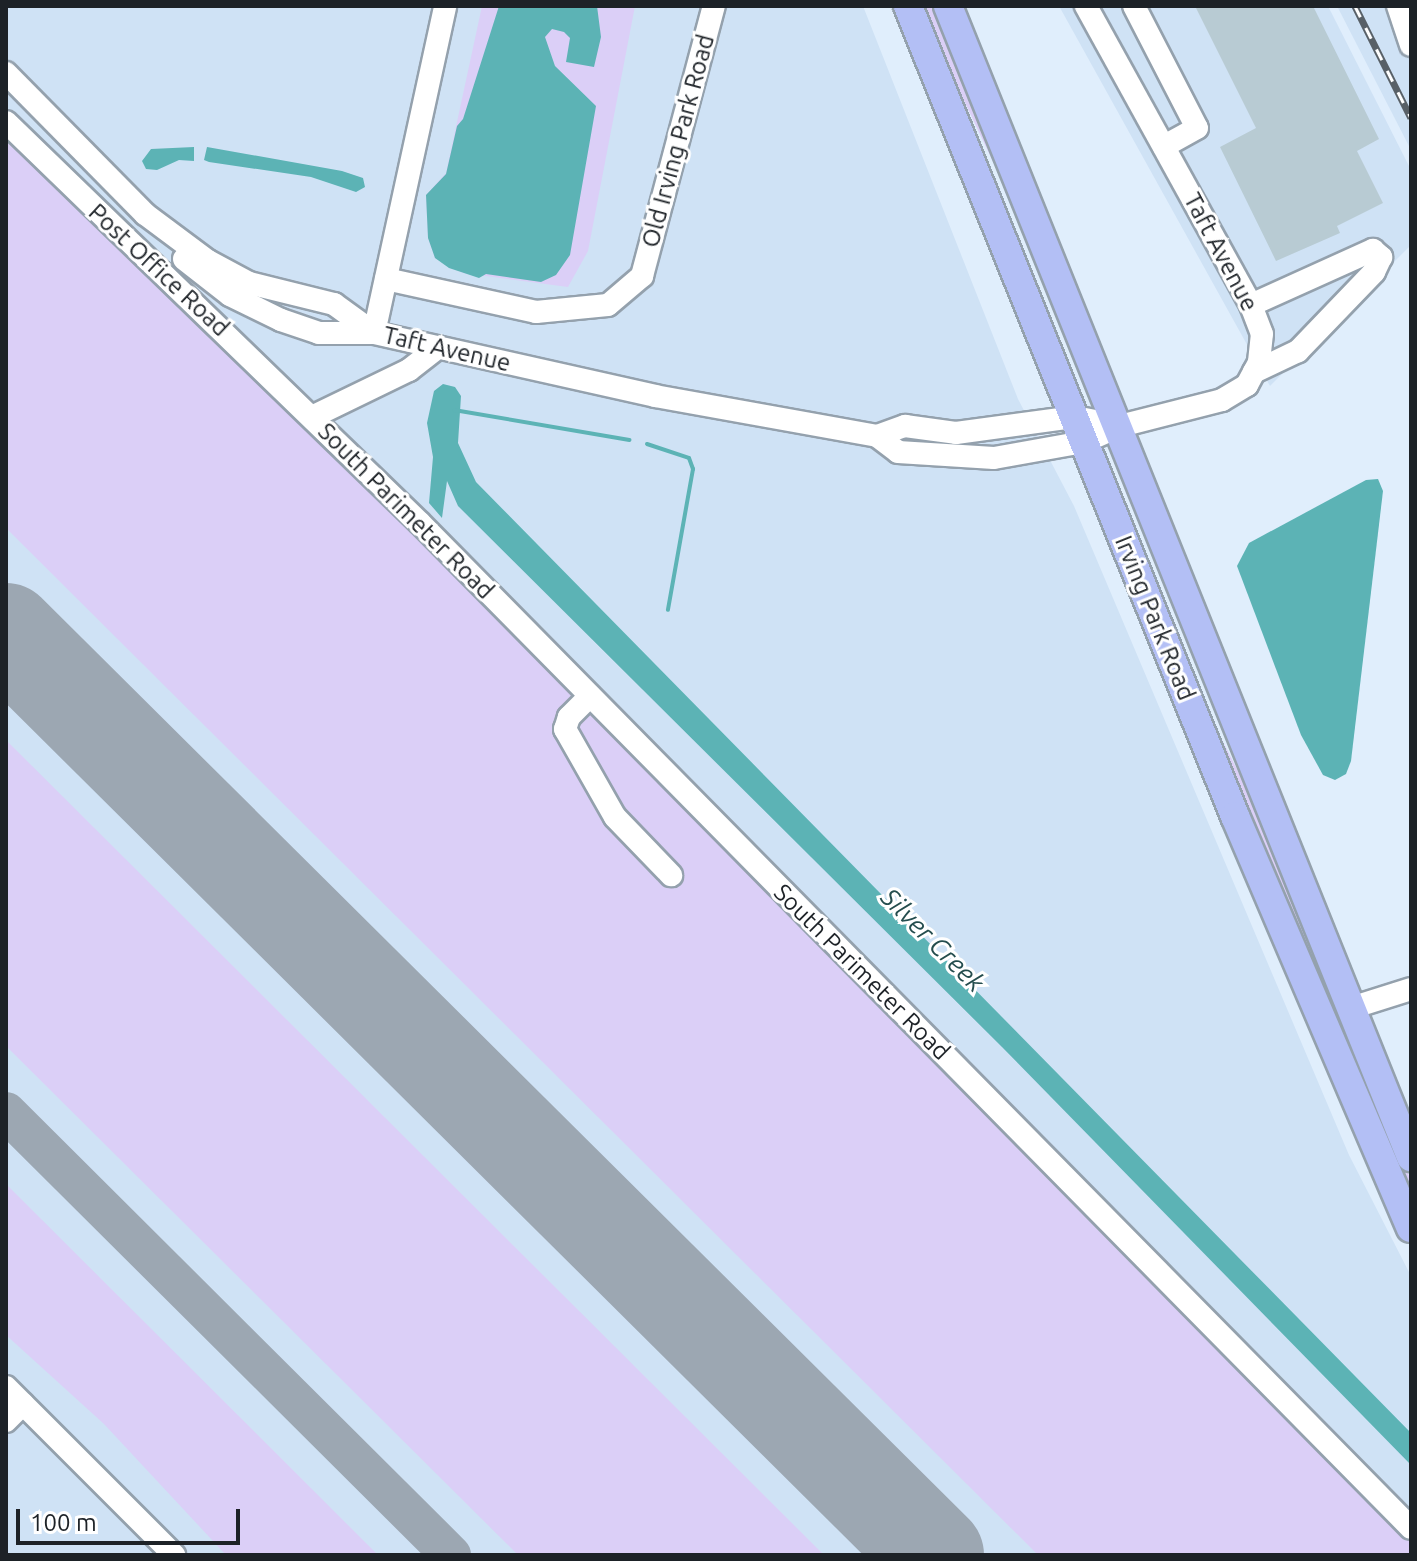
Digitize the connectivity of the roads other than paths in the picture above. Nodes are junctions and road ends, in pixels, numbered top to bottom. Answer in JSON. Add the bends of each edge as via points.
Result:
{"nodes":[{"id":1,"x":445,"y":6,"type":"edge"},
{"id":2,"x":714,"y":6,"type":"edge"},
{"id":3,"x":908,"y":6,"type":"edge"},
{"id":4,"x":948,"y":6,"type":"edge"},
{"id":5,"x":1086,"y":6,"type":"edge"},
{"id":6,"x":1134,"y":6,"type":"edge"},
{"id":7,"x":1398,"y":6,"type":"edge"},
{"id":8,"x":1411,"y":45,"type":"edge"},
{"id":9,"x":6,"y":73,"type":"edge"},
{"id":10,"x":6,"y":122,"type":"edge"},
{"id":11,"x":1164,"y":146,"type":"junction"},
{"id":12,"x":386,"y":279,"type":"junction"},
{"id":13,"x":1251,"y":305,"type":"junction"},
{"id":14,"x":374,"y":333,"type":"junction"},
{"id":15,"x":438,"y":347,"type":"junction"},
{"id":16,"x":1254,"y":372,"type":"junction"},
{"id":17,"x":312,"y":417,"type":"junction"},
{"id":18,"x":1120,"y":426,"type":"junction"},
{"id":19,"x":1080,"y":429,"type":"junction"},
{"id":20,"x":590,"y":696,"type":"junction"},
{"id":21,"x":671,"y":875,"type":"dead end"},
{"id":22,"x":1411,"y":989,"type":"edge"},
{"id":23,"x":1351,"y":1008,"type":"junction"},
{"id":24,"x":1411,"y":1157,"type":"edge"},
{"id":25,"x":1411,"y":1228,"type":"edge"},
{"id":26,"x":6,"y":1387,"type":"edge"},
{"id":27,"x":23,"y":1404,"type":"junction"},
{"id":28,"x":6,"y":1421,"type":"edge"},
{"id":29,"x":1411,"y":1528,"type":"edge"},
{"id":30,"x":174,"y":1555,"type":"edge"}],
"edges":[{"from":1,"to":12,"type":"street"},
{"from":2,"to":12,"type":"street","name":"Old Irving Park Road","via":[[642,276],[608,305],[536,312]]},
{"from":3,"to":19,"type":"main road","name":"Irving Park Road"},
{"from":4,"to":18,"type":"main road","name":"Irving Park Road"},
{"from":5,"to":11,"type":"street","name":"Taft Avenue"},
{"from":6,"to":11,"type":"street","via":[[1197,128]]},
{"from":7,"to":8,"type":"street"},
{"from":9,"to":14,"type":"street","name":"Taft Avenue","via":[[145,214],[208,261],[249,283],[334,304]]},
{"from":10,"to":17,"type":"street","name":"Post Office Road"},
{"from":11,"to":13,"type":"street","name":"Taft Avenue"},
{"from":12,"to":14,"type":"street"},
{"from":13,"to":16,"type":"street","name":"Taft Avenue","via":[[1262,334]]},
{"from":13,"to":16,"type":"street","via":[[1373,250],[1381,257],[1374,272],[1298,351]]},
{"from":14,"to":15,"type":"street","name":"Taft Avenue"},
{"from":15,"to":17,"type":"street","via":[[409,370]]},
{"from":15,"to":19,"type":"street","name":"Taft Avenue","via":[[655,396],[877,436],[905,426],[956,433]]},
{"from":16,"to":18,"type":"street","name":"Taft Avenue","via":[[1247,385],[1222,400]]},
{"from":17,"to":20,"type":"street","name":"South Parimeter Road"},
{"from":18,"to":19,"type":"street","name":"Taft Avenue"},
{"from":18,"to":23,"type":"main road","name":"Irving Park Road"},
{"from":19,"to":25,"type":"main road","name":"Irving Park Road","via":[[1235,816]]},
{"from":20,"to":21,"type":"street","via":[[569,717],[565,729],[622,826]]},
{"from":20,"to":29,"type":"street","name":"South Parimeter Road"},
{"from":22,"to":23,"type":"street"},
{"from":23,"to":24,"type":"main road","name":"Irving Park Road"},
{"from":26,"to":27,"type":"street"},
{"from":27,"to":28,"type":"street"},
{"from":27,"to":30,"type":"street"}]}
